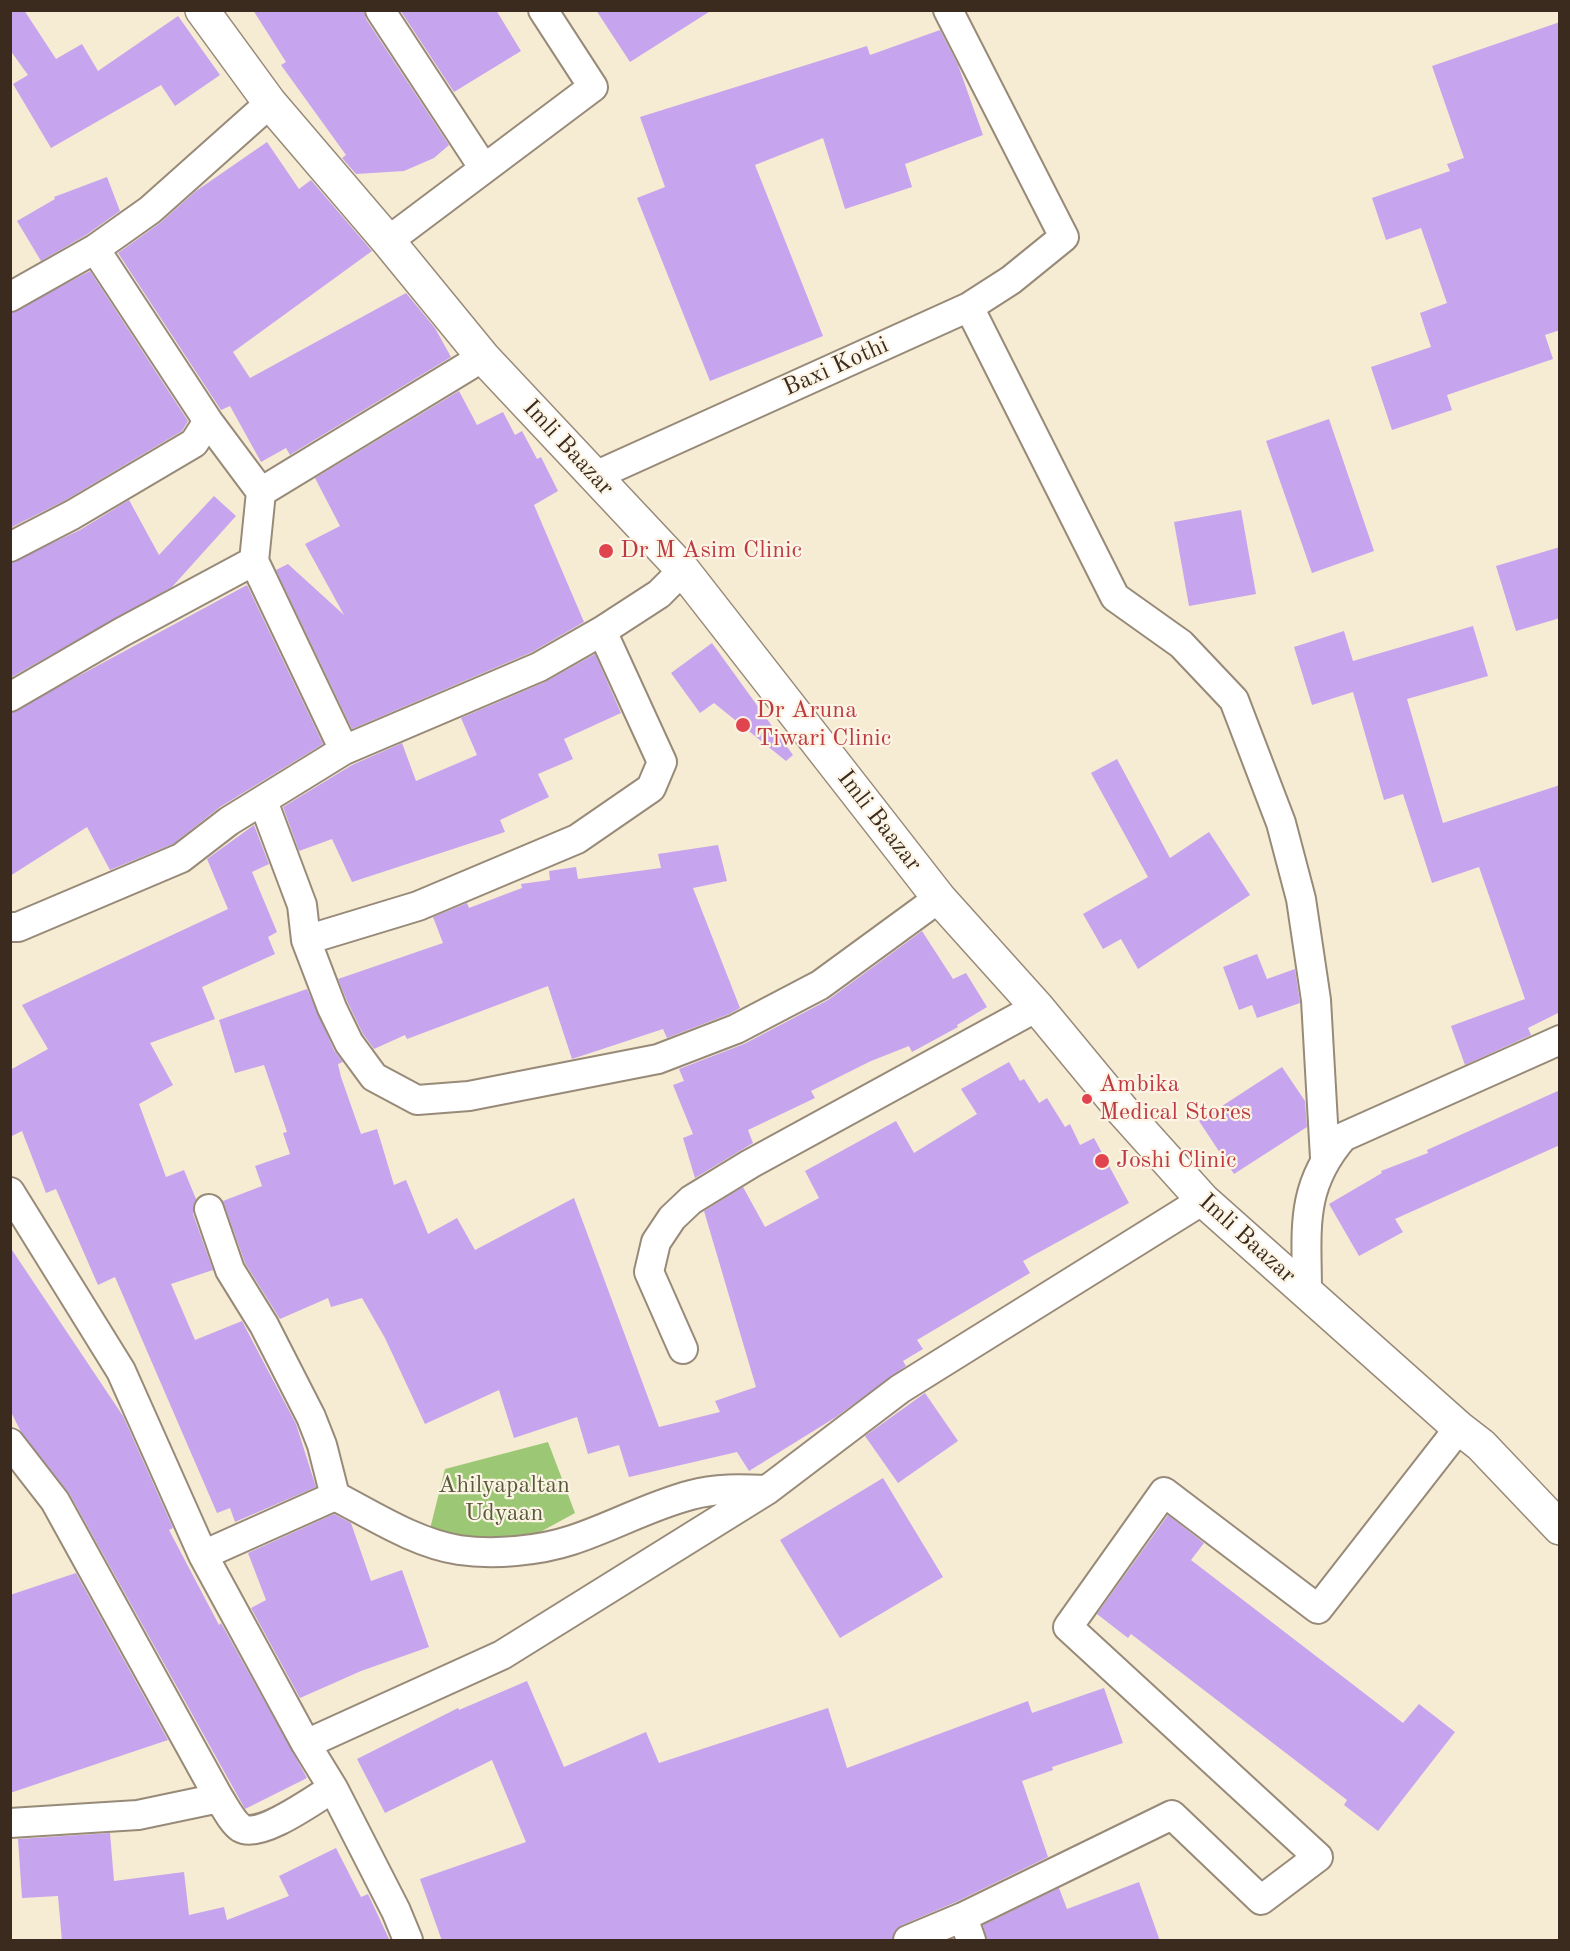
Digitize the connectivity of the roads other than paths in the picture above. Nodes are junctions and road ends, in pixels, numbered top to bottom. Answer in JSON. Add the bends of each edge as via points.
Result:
{"nodes":[{"id":1,"x":202,"y":10,"type":"edge"},
{"id":2,"x":380,"y":10,"type":"edge"},
{"id":3,"x":543,"y":10,"type":"edge"},
{"id":4,"x":948,"y":10,"type":"edge"},
{"id":5,"x":270,"y":103,"type":"junction"},
{"id":6,"x":483,"y":167,"type":"junction"},
{"id":7,"x":388,"y":241,"type":"junction"},
{"id":8,"x":95,"y":249,"type":"junction"},
{"id":9,"x":10,"y":297,"type":"edge"},
{"id":10,"x":969,"y":307,"type":"junction"},
{"id":11,"x":483,"y":357,"type":"junction"},
{"id":12,"x":208,"y":421,"type":"junction"},
{"id":13,"x":595,"y":476,"type":"junction"},
{"id":14,"x":261,"y":492,"type":"junction"},
{"id":15,"x":10,"y":547,"type":"edge"},
{"id":16,"x":254,"y":561,"type":"junction"},
{"id":17,"x":683,"y":570,"type":"junction"},
{"id":18,"x":602,"y":631,"type":"junction"},
{"id":19,"x":10,"y":697,"type":"edge"},
{"id":20,"x":344,"y":750,"type":"junction"},
{"id":21,"x":262,"y":801,"type":"junction"},
{"id":22,"x":939,"y":898,"type":"junction"},
{"id":23,"x":10,"y":927,"type":"edge"},
{"id":24,"x":306,"y":940,"type":"junction"},
{"id":25,"x":1037,"y":1007,"type":"junction"},
{"id":26,"x":1560,"y":1040,"type":"edge"},
{"id":27,"x":1325,"y":1158,"type":"junction"},
{"id":28,"x":10,"y":1192,"type":"edge"},
{"id":29,"x":1203,"y":1200,"type":"junction"},
{"id":30,"x":209,"y":1209,"type":"dead end"},
{"id":31,"x":1307,"y":1293,"type":"junction"},
{"id":32,"x":683,"y":1349,"type":"dead end"},
{"id":33,"x":1459,"y":1428,"type":"junction"},
{"id":34,"x":10,"y":1443,"type":"edge"},
{"id":35,"x":767,"y":1490,"type":"junction"},
{"id":36,"x":335,"y":1496,"type":"junction"},
{"id":37,"x":1560,"y":1528,"type":"edge"},
{"id":38,"x":203,"y":1556,"type":"junction"},
{"id":39,"x":306,"y":1744,"type":"junction"},
{"id":40,"x":333,"y":1788,"type":"junction"},
{"id":41,"x":219,"y":1798,"type":"junction"},
{"id":42,"x":10,"y":1823,"type":"edge"},
{"id":43,"x":967,"y":1929,"type":"edge"},
{"id":44,"x":408,"y":1941,"type":"edge"},
{"id":45,"x":908,"y":1941,"type":"edge"}],
"edges":[{"from":1,"to":5,"type":"main road","name":"Imli Baazar"},
{"from":2,"to":6,"type":"street"},
{"from":3,"to":6,"type":"street","via":[[593,87]]},
{"from":4,"to":10,"type":"street","name":"Baxi Kothi","via":[[1064,237],[1011,280]]},
{"from":5,"to":7,"type":"main road","name":"Imli Baazar"},
{"from":5,"to":8,"type":"street","via":[[150,210]]},
{"from":6,"to":7,"type":"street"},
{"from":7,"to":11,"type":"main road","name":"Imli Baazar"},
{"from":8,"to":9,"type":"street"},
{"from":8,"to":12,"type":"street"},
{"from":10,"to":13,"type":"street","name":"Baxi Kothi"},
{"from":10,"to":27,"type":"street","via":[[1114,597],[1181,644],[1234,700],[1281,823],[1301,898],[1316,1000]]},
{"from":11,"to":13,"type":"main road","name":"Imli Baazar"},
{"from":11,"to":14,"type":"street"},
{"from":12,"to":14,"type":"street"},
{"from":12,"to":15,"type":"street","via":[[194,443]]},
{"from":13,"to":17,"type":"main road","name":"Imli Baazar"},
{"from":14,"to":16,"type":"street"},
{"from":16,"to":19,"type":"street"},
{"from":16,"to":20,"type":"street"},
{"from":17,"to":18,"type":"street","via":[[659,594]]},
{"from":17,"to":22,"type":"main road","name":"Imli Baazar"},
{"from":18,"to":20,"type":"street","via":[[539,667]]},
{"from":18,"to":24,"type":"street","via":[[662,762],[651,788],[576,839],[418,906]]},
{"from":20,"to":21,"type":"street"},
{"from":21,"to":23,"type":"street","via":[[181,858]]},
{"from":21,"to":24,"type":"street","via":[[302,905]]},
{"from":22,"to":24,"type":"street","via":[[820,985],[736,1029],[658,1059],[469,1096],[417,1100],[374,1077],[349,1043]]},
{"from":22,"to":25,"type":"main road","name":"Imli Baazar"},
{"from":25,"to":29,"type":"main road","name":"Imli Baazar"},
{"from":25,"to":32,"type":"street","via":[[750,1164],[692,1200],[672,1218],[656,1242],[649,1272]]},
{"from":26,"to":27,"type":"street","via":[[1343,1137]]},
{"from":27,"to":31,"type":"street","via":[[1307,1206]]},
{"from":28,"to":38,"type":"street","via":[[121,1371]]},
{"from":29,"to":31,"type":"main road","name":"Imli Baazar"},
{"from":29,"to":35,"type":"street","via":[[900,1389]]},
{"from":30,"to":36,"type":"street","via":[[230,1270],[264,1325],[311,1417]]},
{"from":31,"to":33,"type":"main road","name":"Imli Baazar"},
{"from":33,"to":37,"type":"main road","name":"Imli Baazar","via":[[1481,1445]]},
{"from":33,"to":43,"type":"street","via":[[1318,1609],[1164,1492],[1068,1627],[1318,1857],[1260,1900],[1172,1815]]},
{"from":34,"to":41,"type":"street","via":[[55,1501]]},
{"from":35,"to":36,"type":"street","via":[[728,1488],[692,1495],[571,1541],[497,1553],[458,1550],[402,1531]]},
{"from":35,"to":39,"type":"street","via":[[502,1655]]},
{"from":36,"to":38,"type":"street"},
{"from":38,"to":39,"type":"street"},
{"from":39,"to":40,"type":"street"},
{"from":40,"to":41,"type":"street","via":[[267,1827],[249,1831],[239,1826]]},
{"from":40,"to":44,"type":"street"},
{"from":41,"to":42,"type":"street","via":[[138,1815]]},
{"from":43,"to":45,"type":"street"}]}
